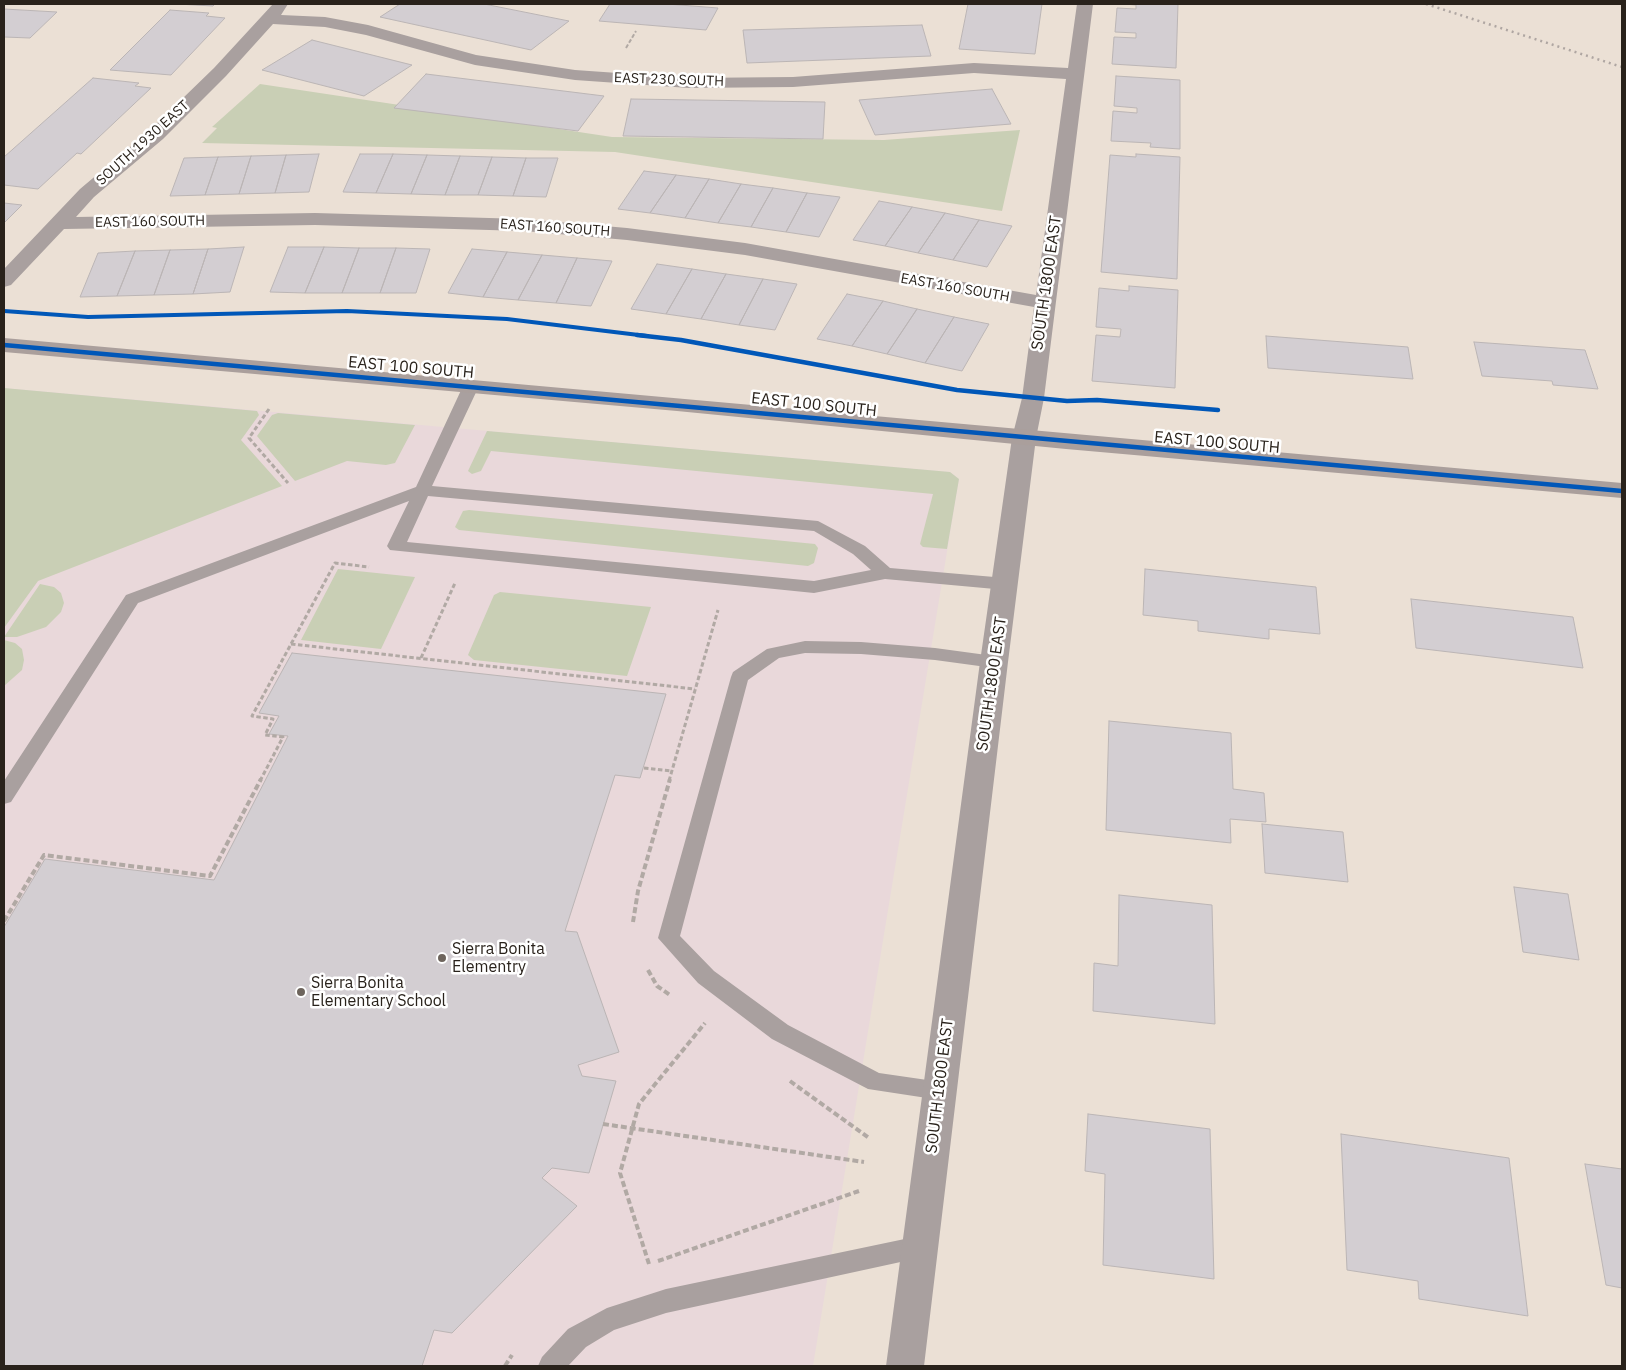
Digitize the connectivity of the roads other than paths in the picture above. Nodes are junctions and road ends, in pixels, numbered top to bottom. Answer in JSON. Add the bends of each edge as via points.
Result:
{"nodes":[{"id":1,"x":282,"y":4,"type":"edge"},
{"id":2,"x":1085,"y":4,"type":"edge"},
{"id":3,"x":270,"y":19,"type":"junction"},
{"id":4,"x":1074,"y":74,"type":"junction"},
{"id":5,"x":59,"y":223,"type":"junction"},
{"id":6,"x":4,"y":281,"type":"edge"},
{"id":7,"x":1045,"y":303,"type":"junction"},
{"id":8,"x":4,"y":345,"type":"edge"},
{"id":9,"x":471,"y":386,"type":"junction"},
{"id":10,"x":1024,"y":438,"type":"junction"},
{"id":11,"x":422,"y":490,"type":"junction"},
{"id":12,"x":1622,"y":492,"type":"edge"},
{"id":13,"x":885,"y":573,"type":"junction"},
{"id":14,"x":1006,"y":584,"type":"junction"},
{"id":15,"x":994,"y":662,"type":"junction"},
{"id":16,"x":4,"y":797,"type":"edge"},
{"id":17,"x":940,"y":1090,"type":"junction"},
{"id":18,"x":920,"y":1247,"type":"junction"},
{"id":19,"x":551,"y":1366,"type":"edge"},
{"id":20,"x":905,"y":1366,"type":"edge"}],
"edges":[{"from":1,"to":3,"type":"street","name":"SOUTH 1930 EAST"},
{"from":2,"to":4,"type":"street","name":"SOUTH 1800 EAST"},
{"from":3,"to":4,"type":"street","name":"EAST 230 SOUTH","via":[[325,22],[368,30],[475,60],[632,80],[793,82],[974,68]]},
{"from":3,"to":5,"type":"street","name":"SOUTH 1930 EAST","via":[[156,134]]},
{"from":4,"to":7,"type":"street","name":"SOUTH 1800 EAST"},
{"from":5,"to":6,"type":"street","name":"SOUTH 1930 EAST"},
{"from":5,"to":7,"type":"street","name":"EAST 160 SOUTH","via":[[315,219],[534,226],[745,249]]},
{"from":7,"to":10,"type":"street","name":"SOUTH 1800 EAST","via":[[1033,398]]},
{"from":8,"to":9,"type":"street","name":"EAST 100 SOUTH"},
{"from":9,"to":10,"type":"street","name":"EAST 100 SOUTH"},
{"from":9,"to":11,"type":"lane"},
{"from":10,"to":12,"type":"street","name":"EAST 100 SOUTH"},
{"from":10,"to":14,"type":"street","name":"SOUTH 1800 EAST"},
{"from":11,"to":13,"type":"lane","via":[[818,526],[859,550]]},
{"from":11,"to":13,"type":"lane","via":[[396,546],[814,587]]},
{"from":11,"to":16,"type":"lane","via":[[132,599]]},
{"from":13,"to":14,"type":"lane"},
{"from":14,"to":15,"type":"street","name":"SOUTH 1800 EAST"},
{"from":15,"to":17,"type":"street","name":"SOUTH 1800 EAST"},
{"from":15,"to":17,"type":"lane","via":[[861,648],[805,647],[774,653],[740,677],[670,938],[706,977],[780,1032],[876,1082]]},
{"from":17,"to":18,"type":"street","name":"SOUTH 1800 EAST"},
{"from":18,"to":19,"type":"lane","via":[[666,1301],[607,1320],[577,1338]]},
{"from":18,"to":20,"type":"street","name":"SOUTH 1800 EAST"}]}
